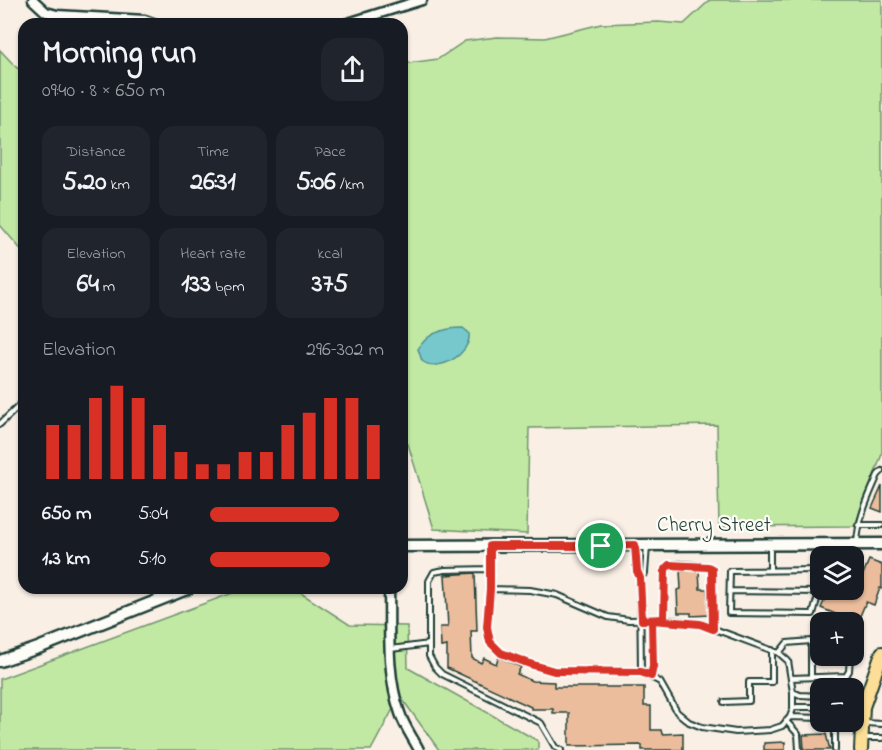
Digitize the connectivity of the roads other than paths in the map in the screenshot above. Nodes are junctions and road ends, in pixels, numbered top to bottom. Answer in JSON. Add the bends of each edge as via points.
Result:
{"nodes":[{"id":1,"x":33,"y":0,"type":"edge"},
{"id":2,"x":422,"y":0,"type":"edge"},
{"id":3,"x":110,"y":18,"type":"edge"},
{"id":4,"x":364,"y":18,"type":"edge"},
{"id":5,"x":18,"y":407,"type":"edge"},
{"id":6,"x":0,"y":424,"type":"edge"},
{"id":7,"x":882,"y":471,"type":"edge"},
{"id":8,"x":858,"y":525,"type":"junction"},
{"id":9,"x":882,"y":525,"type":"edge"},
{"id":10,"x":835,"y":544,"type":"joint"},
{"id":11,"x":882,"y":544,"type":"edge"},
{"id":12,"x":635,"y":545,"type":"junction"},
{"id":13,"x":770,"y":545,"type":"junction"},
{"id":14,"x":856,"y":545,"type":"junction"},
{"id":15,"x":408,"y":546,"type":"edge"},
{"id":16,"x":490,"y":546,"type":"junction"},
{"id":17,"x":647,"y":546,"type":"junction"},
{"id":18,"x":489,"y":569,"type":"junction"},
{"id":19,"x":770,"y":570,"type":"junction"},
{"id":20,"x":810,"y":570,"type":"edge"},
{"id":21,"x":640,"y":578,"type":"junction"},
{"id":22,"x":490,"y":589,"type":"junction"},
{"id":23,"x":810,"y":590,"type":"edge"},
{"id":24,"x":730,"y":591,"type":"junction"},
{"id":25,"x":174,"y":594,"type":"edge"},
{"id":26,"x":389,"y":594,"type":"edge"},
{"id":27,"x":817,"y":600,"type":"edge"},
{"id":28,"x":664,"y":619,"type":"junction"},
{"id":29,"x":642,"y":620,"type":"junction"},
{"id":30,"x":652,"y":620,"type":"junction"},
{"id":31,"x":713,"y":629,"type":"junction"},
{"id":32,"x":810,"y":641,"type":"edge"},
{"id":33,"x":429,"y":644,"type":"junction"},
{"id":34,"x":390,"y":649,"type":"junction"},
{"id":35,"x":772,"y":650,"type":"junction"},
{"id":36,"x":882,"y":652,"type":"edge"},
{"id":37,"x":779,"y":653,"type":"junction"},
{"id":38,"x":0,"y":661,"type":"edge"},
{"id":39,"x":811,"y":666,"type":"edge"},
{"id":40,"x":849,"y":666,"type":"edge"},
{"id":41,"x":641,"y":672,"type":"junction"},
{"id":42,"x":878,"y":672,"type":"edge"},
{"id":43,"x":651,"y":676,"type":"junction"},
{"id":44,"x":811,"y":677,"type":"junction"},
{"id":45,"x":791,"y":678,"type":"junction"},
{"id":46,"x":793,"y":692,"type":"junction"},
{"id":47,"x":864,"y":694,"type":"edge"},
{"id":48,"x":810,"y":696,"type":"edge"},
{"id":49,"x":724,"y":702,"type":"dead end"},
{"id":50,"x":810,"y":707,"type":"edge"},
{"id":51,"x":793,"y":709,"type":"junction"},
{"id":52,"x":790,"y":717,"type":"junction"},
{"id":53,"x":810,"y":718,"type":"edge"},
{"id":54,"x":786,"y":722,"type":"junction"},
{"id":55,"x":882,"y":723,"type":"edge"},
{"id":56,"x":835,"y":732,"type":"edge"},
{"id":57,"x":860,"y":734,"type":"edge"},
{"id":58,"x":882,"y":738,"type":"edge"},
{"id":59,"x":419,"y":750,"type":"edge"},
{"id":60,"x":561,"y":750,"type":"edge"},
{"id":61,"x":799,"y":750,"type":"edge"},
{"id":62,"x":835,"y":750,"type":"edge"}],
"edges":[{"from":1,"to":3,"type":"street","via":[[46,12],[57,15]]},
{"from":2,"to":4,"type":"street"},
{"from":5,"to":6,"type":"lane"},
{"from":7,"to":8,"type":"lane"},
{"from":8,"to":9,"type":"lane"},
{"from":8,"to":14,"type":"lane"},
{"from":10,"to":13,"type":"street","name":"Cherry Street"},
{"from":10,"to":14,"type":"street","name":"Cherry Street"},
{"from":11,"to":14,"type":"street","name":"Cherry Street"},
{"from":12,"to":16,"type":"street","name":"Cherry Street"},
{"from":12,"to":17,"type":"street","name":"Cherry Street"},
{"from":12,"to":21,"type":"lane"},
{"from":13,"to":17,"type":"street","name":"Cherry Street"},
{"from":13,"to":19,"type":"lane"},
{"from":15,"to":16,"type":"street","name":"Cherry Street"},
{"from":16,"to":18,"type":"lane"},
{"from":17,"to":21,"type":"lane","via":[[645,573]]},
{"from":18,"to":22,"type":"lane"},
{"from":18,"to":33,"type":"lane","via":[[434,572],[429,581]]},
{"from":19,"to":20,"type":"lane"},
{"from":19,"to":24,"type":"lane","via":[[730,571]]},
{"from":21,"to":29,"type":"lane"},
{"from":22,"to":29,"type":"lane","via":[[557,595],[608,617]]},
{"from":22,"to":41,"type":"lane","via":[[487,627],[490,642],[501,653],[554,671]]},
{"from":23,"to":24,"type":"lane"},
{"from":24,"to":27,"type":"lane","via":[[729,613],[813,614]]},
{"from":25,"to":38,"type":"street"},
{"from":26,"to":34,"type":"street"},
{"from":28,"to":30,"type":"lane"},
{"from":28,"to":31,"type":"lane"},
{"from":28,"to":31,"type":"lane","via":[[665,569],[675,564],[708,567],[713,577]]},
{"from":29,"to":30,"type":"lane"},
{"from":29,"to":41,"type":"lane"},
{"from":30,"to":43,"type":"lane"},
{"from":31,"to":35,"type":"lane"},
{"from":32,"to":37,"type":"lane","via":[[787,643]]},
{"from":33,"to":34,"type":"lane"},
{"from":33,"to":60,"type":"lane","via":[[429,656],[442,674],[542,723],[555,747]]},
{"from":34,"to":59,"type":"street","via":[[395,698]]},
{"from":35,"to":37,"type":"lane"},
{"from":35,"to":49,"type":"lane","via":[[772,682],[749,682],[749,701]]},
{"from":36,"to":42,"type":"main road"},
{"from":37,"to":45,"type":"lane","via":[[788,661]]},
{"from":39,"to":44,"type":"lane"},
{"from":40,"to":44,"type":"lane","via":[[846,676]]},
{"from":41,"to":43,"type":"lane"},
{"from":42,"to":47,"type":"main road"},
{"from":43,"to":54,"type":"lane","via":[[660,682],[677,712],[702,727],[736,732],[770,730]]},
{"from":44,"to":45,"type":"lane"},
{"from":45,"to":46,"type":"lane"},
{"from":46,"to":48,"type":"lane"},
{"from":46,"to":51,"type":"lane"},
{"from":50,"to":51,"type":"lane"},
{"from":51,"to":52,"type":"lane"},
{"from":52,"to":53,"type":"lane"},
{"from":52,"to":54,"type":"lane"},
{"from":54,"to":61,"type":"lane","via":[[798,734]]},
{"from":55,"to":57,"type":"lane"},
{"from":56,"to":62,"type":"lane"},
{"from":57,"to":58,"type":"lane"}]}
